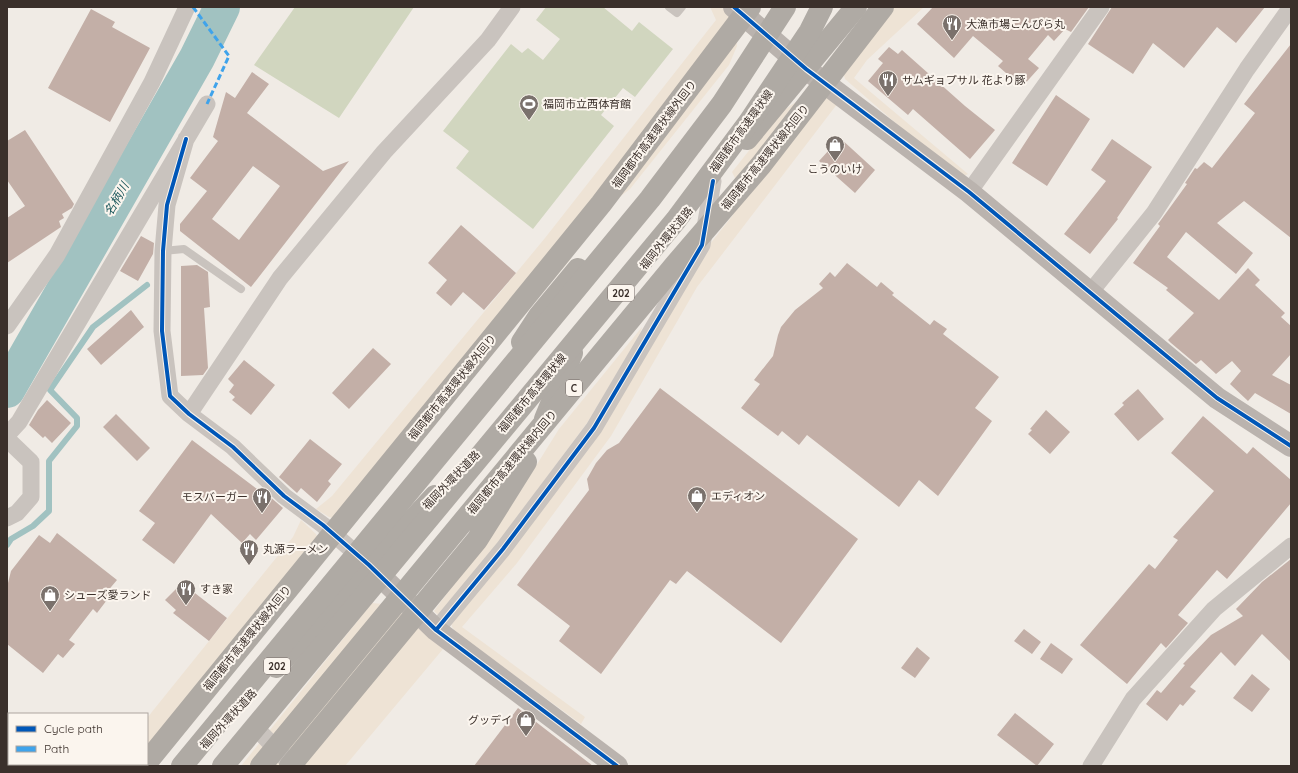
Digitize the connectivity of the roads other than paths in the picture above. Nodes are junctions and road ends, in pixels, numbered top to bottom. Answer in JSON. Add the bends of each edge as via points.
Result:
{"nodes":[{"id":1,"x":512,"y":7,"type":"edge"},
{"id":2,"x":669,"y":7,"type":"edge"},
{"id":3,"x":682,"y":7,"type":"edge"},
{"id":4,"x":734,"y":7,"type":"edge"},
{"id":5,"x":750,"y":7,"type":"edge"},
{"id":6,"x":785,"y":7,"type":"edge"},
{"id":7,"x":792,"y":7,"type":"edge"},
{"id":8,"x":822,"y":7,"type":"edge"},
{"id":9,"x":856,"y":7,"type":"edge"},
{"id":10,"x":883,"y":7,"type":"edge"},
{"id":11,"x":1101,"y":7,"type":"edge"},
{"id":12,"x":1291,"y":7,"type":"edge"},
{"id":13,"x":190,"y":8,"type":"edge"},
{"id":14,"x":767,"y":34,"type":"junction"},
{"id":15,"x":806,"y":69,"type":"junction"},
{"id":16,"x":207,"y":104,"type":"dead end"},
{"id":17,"x":186,"y":139,"type":"junction"},
{"id":18,"x":713,"y":181,"type":"junction"},
{"id":19,"x":969,"y":192,"type":"junction"},
{"id":20,"x":163,"y":251,"type":"junction"},
{"id":21,"x":241,"y":289,"type":"dead end"},
{"id":22,"x":1089,"y":294,"type":"junction"},
{"id":23,"x":7,"y":326,"type":"edge"},
{"id":24,"x":572,"y":353,"type":"junction"},
{"id":25,"x":189,"y":414,"type":"junction"},
{"id":26,"x":7,"y":435,"type":"edge"},
{"id":27,"x":7,"y":439,"type":"edge"},
{"id":28,"x":1291,"y":446,"type":"edge"},
{"id":29,"x":7,"y":518,"type":"edge"},
{"id":30,"x":1291,"y":546,"type":"edge"},
{"id":31,"x":369,"y":565,"type":"junction"},
{"id":32,"x":436,"y":630,"type":"junction"},
{"id":33,"x":256,"y":728,"type":"junction"},
{"id":34,"x":148,"y":760,"type":"edge"},
{"id":35,"x":182,"y":766,"type":"edge"},
{"id":36,"x":185,"y":766,"type":"edge"},
{"id":37,"x":225,"y":766,"type":"edge"},
{"id":38,"x":261,"y":766,"type":"edge"},
{"id":39,"x":292,"y":766,"type":"edge"},
{"id":40,"x":617,"y":766,"type":"edge"},
{"id":41,"x":1091,"y":766,"type":"edge"}],
"edges":[{"from":1,"to":25,"type":"street","via":[[488,40],[384,152],[280,278]]},
{"from":2,"to":3,"type":"lane","via":[[677,13]]},
{"from":4,"to":14,"type":"street"},
{"from":5,"to":34,"type":"highway","name":"福岡都市高速環状線外回り","bridge":true,"via":[[601,204]]},
{"from":6,"to":35,"type":"highway","bridge":true,"via":[[722,104],[650,199]]},
{"from":7,"to":14,"type":"highway","name":"福岡外環状道路","number":"202"},
{"from":8,"to":37,"type":"highway","name":"福岡都市高速環状線","bridge":true,"via":[[810,31],[749,122],[676,220]]},
{"from":9,"to":15,"type":"highway","name":"福岡外環状道路","number":"202"},
{"from":10,"to":38,"type":"highway","name":"福岡都市高速環状線内回り","number":"C","bridge":true,"via":[[761,165],[670,271]]},
{"from":11,"to":19,"type":"street"},
{"from":12,"to":22,"type":"street","via":[[1247,69],[1154,213]]},
{"from":13,"to":23,"type":"street","via":[[61,249]]},
{"from":14,"to":15,"type":"street"},
{"from":14,"to":31,"type":"highway","name":"福岡外環状道路","number":"202","via":[[539,316]]},
{"from":15,"to":18,"type":"highway","name":"福岡外環状道路","number":"202"},
{"from":15,"to":19,"type":"street"},
{"from":16,"to":17,"type":"street"},
{"from":17,"to":20,"type":"street","via":[[167,205]]},
{"from":17,"to":26,"type":"street","via":[[19,422]]},
{"from":18,"to":24,"type":"highway","name":"福岡外環状道路","number":"202"},
{"from":18,"to":32,"type":"street","via":[[702,245],[594,428],[503,549]]},
{"from":19,"to":22,"type":"street"},
{"from":20,"to":21,"type":"lane","via":[[184,249]]},
{"from":20,"to":25,"type":"street","via":[[162,331],[170,396]]},
{"from":22,"to":28,"type":"street","via":[[1216,398]]},
{"from":24,"to":31,"type":"highway","name":"福岡外環状道路","number":"202"},
{"from":24,"to":39,"type":"highway","number":"202","bridge":true,"via":[[531,453],[477,540]]},
{"from":25,"to":31,"type":"street","via":[[233,447],[284,496],[323,525]]},
{"from":27,"to":29,"type":"street","via":[[31,462],[31,497],[17,513]]},
{"from":30,"to":41,"type":"street","via":[[1209,614],[1133,699]]},
{"from":31,"to":32,"type":"street"},
{"from":31,"to":33,"type":"highway","name":"福岡外環状道路","number":"202"},
{"from":31,"to":36,"type":"highway","name":"福岡外環状道路","number":"202"},
{"from":32,"to":40,"type":"street"},
{"from":33,"to":37,"type":"highway","name":"福岡外環状道路","number":"202"},
{"from":33,"to":39,"type":"street"}]}
